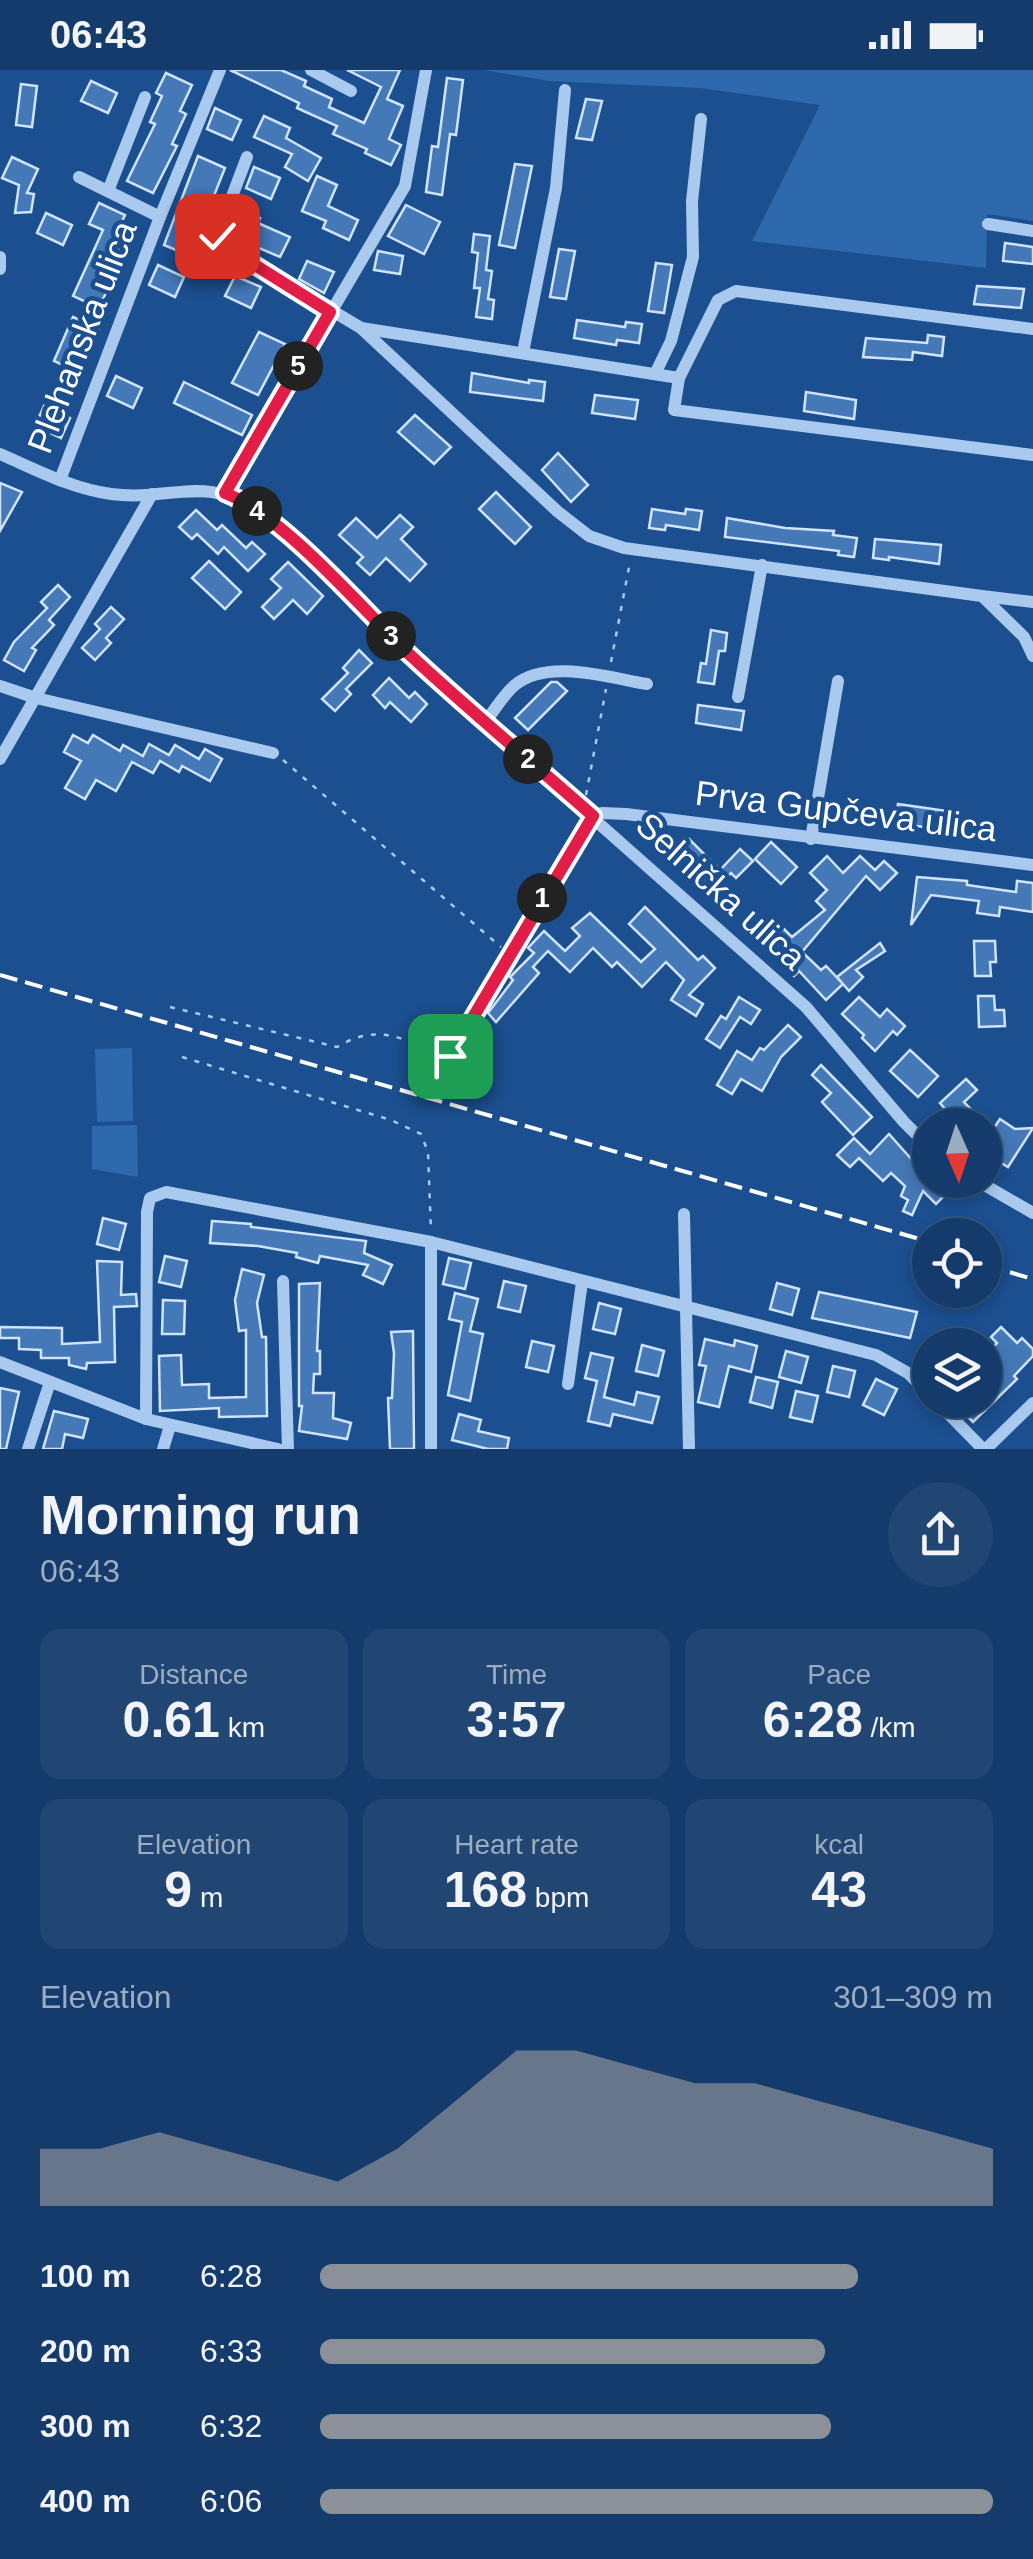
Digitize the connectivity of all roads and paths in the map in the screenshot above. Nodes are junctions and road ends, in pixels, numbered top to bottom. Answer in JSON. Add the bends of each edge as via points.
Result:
{"nodes":[{"id":1,"x":220,"y":70,"type":"edge"},
{"id":2,"x":311,"y":70,"type":"edge"},
{"id":3,"x":426,"y":70,"type":"edge"},
{"id":4,"x":352,"y":90,"type":"dead end"},
{"id":5,"x":565,"y":90,"type":"dead end"},
{"id":6,"x":144,"y":96,"type":"dead end"},
{"id":7,"x":701,"y":120,"type":"dead end"},
{"id":8,"x":247,"y":157,"type":"dead end"},
{"id":9,"x":79,"y":177,"type":"dead end"},
{"id":10,"x":108,"y":190,"type":"junction"},
{"id":11,"x":160,"y":216,"type":"junction"},
{"id":12,"x":988,"y":224,"type":"dead end"},
{"id":13,"x":1033,"y":231,"type":"edge"},
{"id":14,"x":0,"y":257,"type":"edge"},
{"id":15,"x":0,"y":269,"type":"edge"},
{"id":16,"x":330,"y":312,"type":"junction"},
{"id":17,"x":361,"y":328,"type":"junction"},
{"id":18,"x":1033,"y":329,"type":"edge"},
{"id":19,"x":522,"y":352,"type":"junction"},
{"id":20,"x":655,"y":374,"type":"junction"},
{"id":21,"x":679,"y":378,"type":"junction"},
{"id":22,"x":0,"y":454,"type":"edge"},
{"id":23,"x":1033,"y":455,"type":"edge"},
{"id":24,"x":60,"y":480,"type":"junction"},
{"id":25,"x":225,"y":493,"type":"junction"},
{"id":26,"x":152,"y":494,"type":"junction"},
{"id":27,"x":762,"y":566,"type":"junction"},
{"id":28,"x":982,"y":596,"type":"junction"},
{"id":29,"x":1033,"y":602,"type":"edge"},
{"id":30,"x":1033,"y":656,"type":"edge"},
{"id":31,"x":838,"y":681,"type":"dead end"},
{"id":32,"x":647,"y":684,"type":"dead end"},
{"id":33,"x":0,"y":686,"type":"edge"},
{"id":34,"x":738,"y":697,"type":"dead end"},
{"id":35,"x":36,"y":698,"type":"junction"},
{"id":36,"x":485,"y":722,"type":"junction"},
{"id":37,"x":273,"y":752,"type":"joint"},
{"id":38,"x":0,"y":759,"type":"edge"},
{"id":39,"x":593,"y":816,"type":"junction"},
{"id":40,"x":811,"y":839,"type":"junction"},
{"id":41,"x":1033,"y":865,"type":"edge"},
{"id":42,"x":510,"y":954,"type":"junction"},
{"id":43,"x":170,"y":1007,"type":"dead end"},
{"id":44,"x":450,"y":1056,"type":"joint"},
{"id":45,"x":182,"y":1057,"type":"dead end"},
{"id":46,"x":912,"y":1130,"type":"edge"},
{"id":47,"x":1002,"y":1196,"type":"edge"},
{"id":48,"x":684,"y":1214,"type":"dead end"},
{"id":49,"x":1033,"y":1214,"type":"edge"},
{"id":50,"x":431,"y":1242,"type":"junction"},
{"id":51,"x":283,"y":1281,"type":"dead end"},
{"id":52,"x":582,"y":1282,"type":"junction"},
{"id":53,"x":685,"y":1308,"type":"junction"},
{"id":54,"x":0,"y":1362,"type":"edge"},
{"id":55,"x":912,"y":1377,"type":"edge"},
{"id":56,"x":50,"y":1382,"type":"junction"},
{"id":57,"x":568,"y":1384,"type":"dead end"},
{"id":58,"x":1033,"y":1402,"type":"edge"},
{"id":59,"x":953,"y":1418,"type":"edge"},
{"id":60,"x":146,"y":1419,"type":"junction"},
{"id":61,"x":170,"y":1426,"type":"junction"},
{"id":62,"x":998,"y":1437,"type":"junction"},
{"id":63,"x":28,"y":1449,"type":"edge"},
{"id":64,"x":163,"y":1449,"type":"edge"},
{"id":65,"x":278,"y":1449,"type":"edge"},
{"id":66,"x":288,"y":1449,"type":"edge"},
{"id":67,"x":432,"y":1449,"type":"edge"},
{"id":68,"x":690,"y":1449,"type":"edge"},
{"id":69,"x":985,"y":1449,"type":"edge"},
{"id":70,"x":1012,"y":1449,"type":"edge"}],
"edges":[{"from":1,"to":11,"type":"street","name":"Plehanska ulica"},
{"from":2,"to":4,"type":"street"},
{"from":3,"to":16,"type":"street","via":[[406,186]]},
{"from":5,"to":19,"type":"street","via":[[556,188]]},
{"from":6,"to":10,"type":"street","name":"Plehanska ulica"},
{"from":7,"to":20,"type":"street","via":[[693,257],[671,341]]},
{"from":8,"to":16,"type":"street","via":[[218,242]]},
{"from":9,"to":10,"type":"street","name":"Plehanska ulica"},
{"from":10,"to":11,"type":"street","name":"Plehanska ulica"},
{"from":11,"to":24,"type":"street","name":"Plehanska ulica"},
{"from":12,"to":13,"type":"street"},
{"from":14,"to":15,"type":"street"},
{"from":16,"to":17,"type":"street"},
{"from":16,"to":25,"type":"street"},
{"from":17,"to":19,"type":"street"},
{"from":17,"to":27,"type":"street","via":[[599,541]]},
{"from":18,"to":21,"type":"street","via":[[736,291],[718,300]]},
{"from":19,"to":20,"type":"street"},
{"from":20,"to":21,"type":"street"},
{"from":21,"to":23,"type":"street","via":[[674,410]]},
{"from":22,"to":24,"type":"street"},
{"from":24,"to":26,"type":"street","via":[[111,494]]},
{"from":25,"to":26,"type":"street"},
{"from":25,"to":36,"type":"street","name":"Selnička ulica","via":[[288,537]]},
{"from":26,"to":35,"type":"street"},
{"from":27,"to":28,"type":"street"},
{"from":27,"to":34,"type":"street"},
{"from":28,"to":29,"type":"street"},
{"from":28,"to":30,"type":"street","via":[[1024,637]]},
{"from":31,"to":40,"type":"street"},
{"from":32,"to":36,"type":"street","via":[[566,672],[539,675],[516,684]]},
{"from":33,"to":35,"type":"street"},
{"from":35,"to":37,"type":"street"},
{"from":35,"to":38,"type":"street"},
{"from":36,"to":39,"type":"street","name":"Selnička ulica"},
{"from":37,"to":42,"type":"path"},
{"from":39,"to":40,"type":"street","name":"Prva Gupčeva ulica","via":[[627,814]]},
{"from":39,"to":42,"type":"street"},
{"from":39,"to":46,"type":"street","name":"Selnička ulica","via":[[806,1008]]},
{"from":40,"to":41,"type":"street","name":"Prva Gupčeva ulica"},
{"from":42,"to":44,"type":"street"},
{"from":43,"to":44,"type":"path","via":[[337,1046],[384,1032]]},
{"from":45,"to":50,"type":"path","via":[[421,1134],[428,1152]]},
{"from":47,"to":49,"type":"street"},
{"from":48,"to":53,"type":"street"},
{"from":50,"to":52,"type":"street"},
{"from":50,"to":60,"type":"street","via":[[174,1192],[154,1195],[147,1212]]},
{"from":50,"to":67,"type":"street"},
{"from":51,"to":66,"type":"street"},
{"from":52,"to":53,"type":"street"},
{"from":52,"to":57,"type":"street"},
{"from":53,"to":55,"type":"street","via":[[876,1355]]},
{"from":53,"to":68,"type":"street"},
{"from":54,"to":56,"type":"street"},
{"from":56,"to":60,"type":"street"},
{"from":56,"to":63,"type":"street"},
{"from":58,"to":62,"type":"street"},
{"from":59,"to":69,"type":"street"},
{"from":60,"to":61,"type":"street"},
{"from":61,"to":64,"type":"street"},
{"from":61,"to":65,"type":"street"},
{"from":62,"to":69,"type":"street"},
{"from":62,"to":70,"type":"street"}]}
